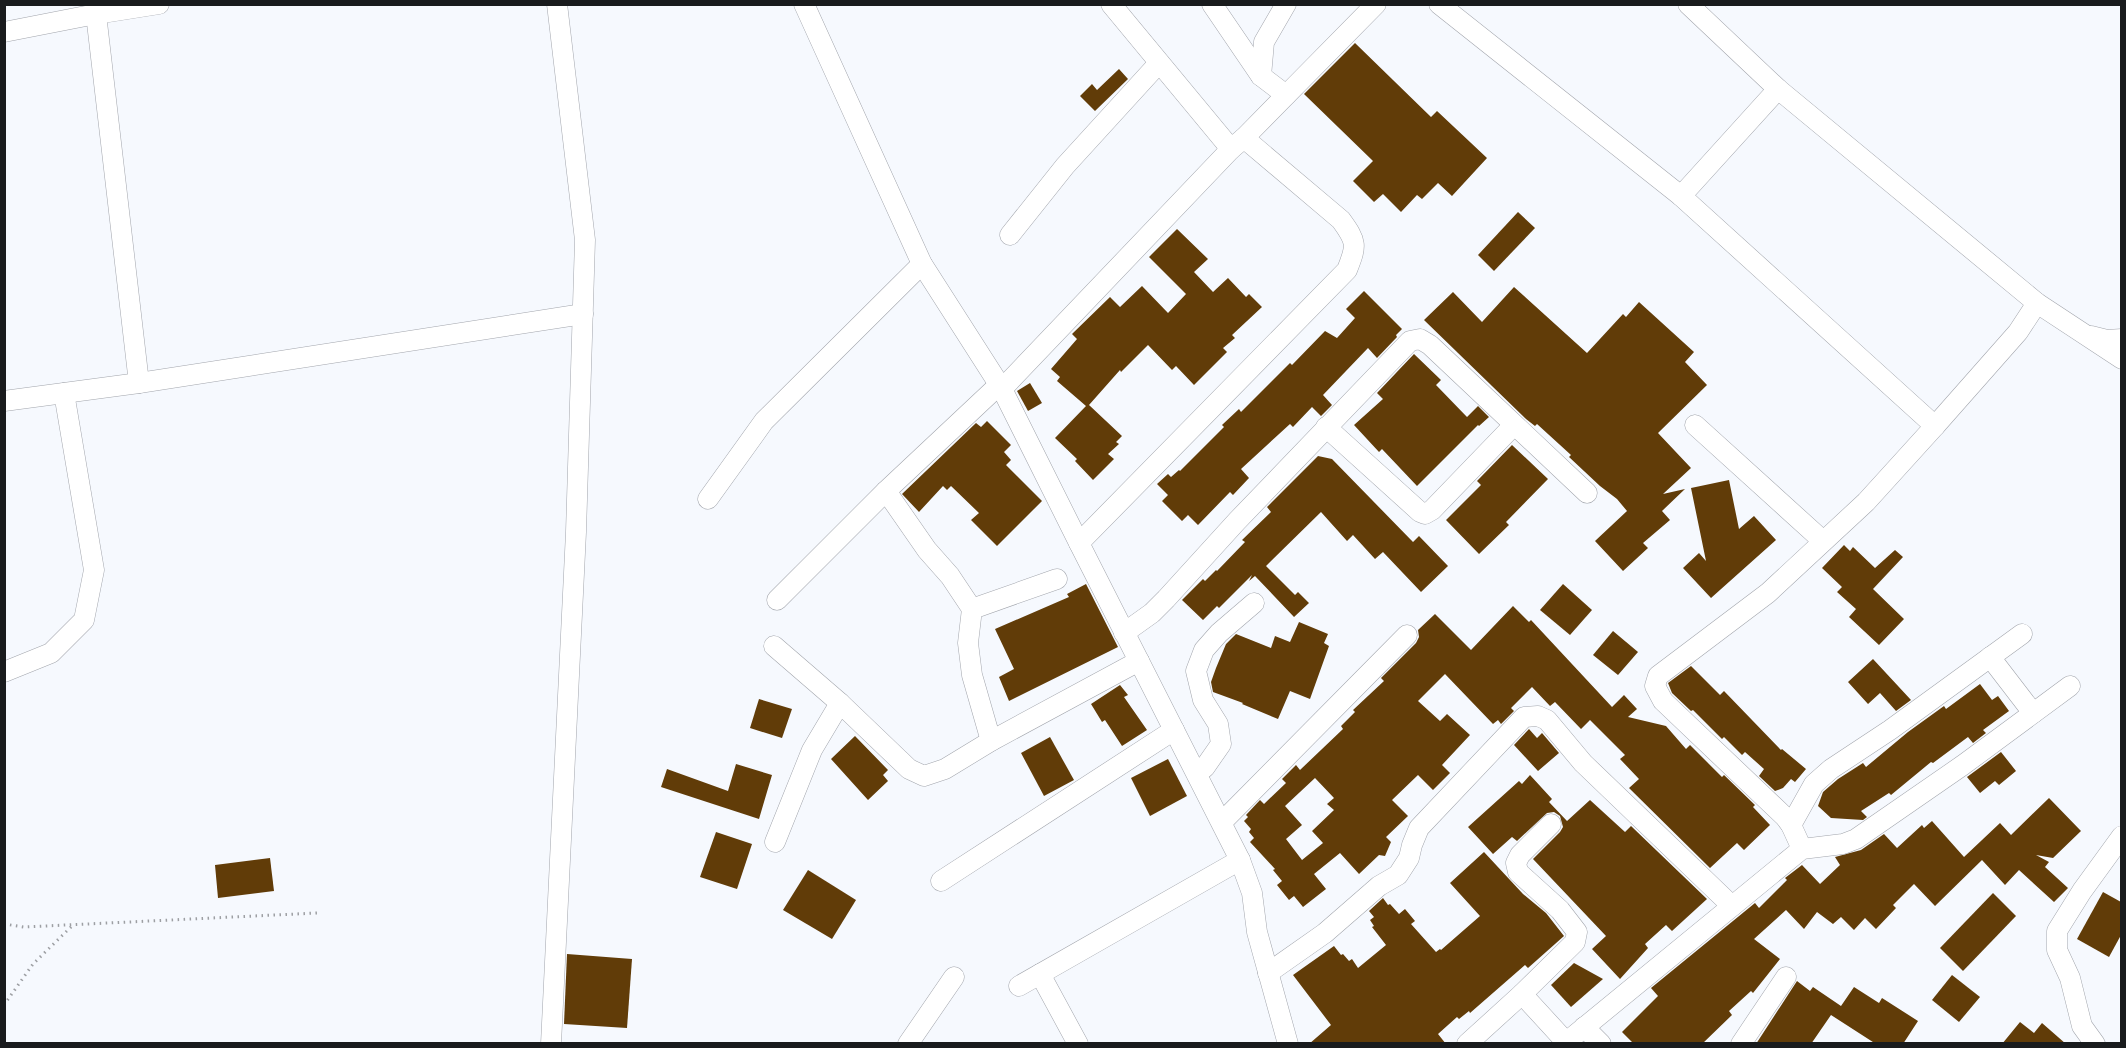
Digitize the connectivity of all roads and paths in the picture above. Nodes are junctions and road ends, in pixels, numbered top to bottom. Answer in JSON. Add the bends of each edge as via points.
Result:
{"nodes":[{"id":1,"x":159,"y":4,"type":"edge"},
{"id":2,"x":557,"y":4,"type":"edge"},
{"id":3,"x":804,"y":4,"type":"edge"},
{"id":4,"x":1111,"y":4,"type":"edge"},
{"id":5,"x":1212,"y":4,"type":"edge"},
{"id":6,"x":1286,"y":4,"type":"edge"},
{"id":7,"x":1376,"y":4,"type":"edge"},
{"id":8,"x":1439,"y":4,"type":"edge"},
{"id":9,"x":1688,"y":4,"type":"edge"},
{"id":10,"x":96,"y":14,"type":"junction"},
{"id":11,"x":4,"y":32,"type":"edge"},
{"id":12,"x":1159,"y":63,"type":"junction"},
{"id":13,"x":1261,"y":76,"type":"junction"},
{"id":14,"x":1778,"y":89,"type":"junction"},
{"id":15,"x":1286,"y":95,"type":"junction"},
{"id":16,"x":1237,"y":143,"type":"junction"},
{"id":17,"x":1681,"y":196,"type":"junction"},
{"id":18,"x":1010,"y":235,"type":"dead end"},
{"id":19,"x":922,"y":264,"type":"junction"},
{"id":20,"x":2037,"y":303,"type":"junction"},
{"id":21,"x":583,"y":314,"type":"junction"},
{"id":22,"x":2083,"y":334,"type":"junction"},
{"id":23,"x":2121,"y":339,"type":"edge"},
{"id":24,"x":2121,"y":359,"type":"edge"},
{"id":25,"x":139,"y":383,"type":"junction"},
{"id":26,"x":1001,"y":386,"type":"junction"},
{"id":27,"x":64,"y":393,"type":"junction"},
{"id":28,"x":4,"y":401,"type":"edge"},
{"id":29,"x":1514,"y":425,"type":"junction"},
{"id":30,"x":1695,"y":425,"type":"dead end"},
{"id":31,"x":1935,"y":426,"type":"junction"},
{"id":32,"x":1326,"y":427,"type":"junction"},
{"id":33,"x":886,"y":491,"type":"junction"},
{"id":34,"x":1587,"y":493,"type":"dead end"},
{"id":35,"x":708,"y":499,"type":"dead end"},
{"id":36,"x":1823,"y":541,"type":"junction"},
{"id":37,"x":1079,"y":543,"type":"junction"},
{"id":38,"x":1057,"y":579,"type":"dead end"},
{"id":39,"x":777,"y":600,"type":"dead end"},
{"id":40,"x":1254,"y":603,"type":"dead end"},
{"id":41,"x":972,"y":609,"type":"junction"},
{"id":42,"x":1124,"y":633,"type":"junction"},
{"id":43,"x":2022,"y":634,"type":"dead end"},
{"id":44,"x":1407,"y":635,"type":"dead end"},
{"id":45,"x":774,"y":646,"type":"dead end"},
{"id":46,"x":1990,"y":657,"type":"junction"},
{"id":47,"x":1139,"y":662,"type":"junction"},
{"id":48,"x":4,"y":672,"type":"edge"},
{"id":49,"x":2070,"y":686,"type":"dead end"},
{"id":50,"x":840,"y":703,"type":"junction"},
{"id":51,"x":2033,"y":713,"type":"junction"},
{"id":52,"x":1174,"y":730,"type":"junction"},
{"id":53,"x":991,"y":741,"type":"junction"},
{"id":54,"x":1197,"y":774,"type":"junction"},
{"id":55,"x":1222,"y":822,"type":"junction"},
{"id":56,"x":1551,"y":824,"type":"dead end"},
{"id":57,"x":1791,"y":825,"type":"junction"},
{"id":58,"x":2121,"y":836,"type":"edge"},
{"id":59,"x":775,"y":842,"type":"dead end"},
{"id":60,"x":1802,"y":849,"type":"junction"},
{"id":61,"x":1240,"y":860,"type":"junction"},
{"id":62,"x":941,"y":881,"type":"dead end"},
{"id":63,"x":1732,"y":906,"type":"junction"},
{"id":64,"x":317,"y":913,"type":"dead end"},
{"id":65,"x":74,"y":923,"type":"junction"},
{"id":66,"x":4,"y":924,"type":"edge"},
{"id":67,"x":1268,"y":973,"type":"junction"},
{"id":68,"x":1040,"y":974,"type":"junction"},
{"id":69,"x":954,"y":977,"type":"dead end"},
{"id":70,"x":1786,"y":977,"type":"dead end"},
{"id":71,"x":1019,"y":986,"type":"dead end"},
{"id":72,"x":1522,"y":994,"type":"junction"},
{"id":73,"x":4,"y":1005,"type":"edge"},
{"id":74,"x":1584,"y":1027,"type":"junction"},
{"id":75,"x":1565,"y":1043,"type":"edge"},
{"id":76,"x":551,"y":1044,"type":"edge"},
{"id":77,"x":908,"y":1044,"type":"edge"},
{"id":78,"x":1078,"y":1044,"type":"edge"},
{"id":79,"x":1288,"y":1044,"type":"edge"},
{"id":80,"x":1467,"y":1044,"type":"edge"},
{"id":81,"x":1601,"y":1044,"type":"edge"},
{"id":82,"x":1741,"y":1044,"type":"edge"},
{"id":83,"x":2096,"y":1044,"type":"edge"}],
"edges":[{"from":1,"to":10,"type":"street"},
{"from":2,"to":21,"type":"street","via":[[585,240]]},
{"from":3,"to":19,"type":"street"},
{"from":4,"to":12,"type":"street"},
{"from":5,"to":13,"type":"street"},
{"from":6,"to":13,"type":"street","via":[[1264,42]]},
{"from":7,"to":15,"type":"street"},
{"from":8,"to":17,"type":"street"},
{"from":9,"to":14,"type":"street"},
{"from":10,"to":11,"type":"street"},
{"from":10,"to":25,"type":"street"},
{"from":12,"to":16,"type":"street"},
{"from":12,"to":18,"type":"street","via":[[1065,166]]},
{"from":13,"to":15,"type":"street"},
{"from":14,"to":17,"type":"street"},
{"from":14,"to":20,"type":"street"},
{"from":15,"to":16,"type":"street"},
{"from":16,"to":26,"type":"street"},
{"from":16,"to":37,"type":"street","via":[[1341,220],[1355,250],[1347,270]]},
{"from":17,"to":31,"type":"street"},
{"from":19,"to":26,"type":"street"},
{"from":19,"to":35,"type":"street","via":[[764,422]]},
{"from":20,"to":22,"type":"street"},
{"from":20,"to":31,"type":"street","via":[[2018,332]]},
{"from":21,"to":25,"type":"street"},
{"from":21,"to":76,"type":"street"},
{"from":22,"to":23,"type":"street"},
{"from":22,"to":24,"type":"street"},
{"from":25,"to":27,"type":"street"},
{"from":26,"to":33,"type":"street"},
{"from":26,"to":37,"type":"street"},
{"from":27,"to":28,"type":"street"},
{"from":27,"to":48,"type":"street","via":[[94,570],[84,620],[51,653]]},
{"from":29,"to":32,"type":"street","via":[[1420,339],[1410,341]]},
{"from":29,"to":32,"type":"street","via":[[1425,514]]},
{"from":29,"to":34,"type":"street"},
{"from":30,"to":36,"type":"street"},
{"from":31,"to":36,"type":"street","via":[[1866,502]]},
{"from":32,"to":42,"type":"street","via":[[1166,599]]},
{"from":33,"to":39,"type":"street"},
{"from":33,"to":41,"type":"street"},
{"from":36,"to":57,"type":"street","via":[[1768,593],[1658,676],[1655,686],[1664,701]]},
{"from":37,"to":42,"type":"street"},
{"from":38,"to":41,"type":"street"},
{"from":40,"to":54,"type":"street","via":[[1204,650],[1196,671],[1203,700],[1218,724],[1221,744]]},
{"from":41,"to":53,"type":"street","via":[[968,643],[972,675]]},
{"from":42,"to":47,"type":"street"},
{"from":43,"to":46,"type":"street"},
{"from":44,"to":55,"type":"street"},
{"from":45,"to":50,"type":"street"},
{"from":46,"to":51,"type":"street"},
{"from":46,"to":57,"type":"street","via":[[1831,769],[1814,784]]},
{"from":47,"to":52,"type":"street"},
{"from":47,"to":53,"type":"street"},
{"from":49,"to":51,"type":"street"},
{"from":50,"to":53,"type":"street","via":[[909,769],[924,776],[945,769]]},
{"from":50,"to":59,"type":"street","via":[[812,750]]},
{"from":51,"to":60,"type":"street","via":[[1856,839]]},
{"from":52,"to":54,"type":"street"},
{"from":52,"to":62,"type":"street"},
{"from":54,"to":55,"type":"street"},
{"from":55,"to":61,"type":"street"},
{"from":56,"to":72,"type":"street","via":[[1520,855],[1516,863],[1518,872],[1560,910],[1577,932],[1575,942]]},
{"from":57,"to":60,"type":"street"},
{"from":58,"to":83,"type":"street","via":[[2056,931],[2057,950],[2070,978],[2082,1026]]},
{"from":60,"to":63,"type":"street"},
{"from":61,"to":67,"type":"street","via":[[1252,893]]},
{"from":61,"to":68,"type":"street"},
{"from":63,"to":67,"type":"street","via":[[1583,763],[1547,720],[1524,717],[1419,828],[1398,876],[1379,886],[1325,933]]},
{"from":63,"to":74,"type":"street"},
{"from":64,"to":65,"type":"path"},
{"from":65,"to":66,"type":"path","via":[[24,927]]},
{"from":65,"to":73,"type":"path","via":[[33,964]]},
{"from":67,"to":79,"type":"street"},
{"from":68,"to":71,"type":"street"},
{"from":68,"to":78,"type":"street"},
{"from":69,"to":77,"type":"street"},
{"from":70,"to":82,"type":"street"},
{"from":72,"to":75,"type":"street"},
{"from":72,"to":80,"type":"street"},
{"from":74,"to":75,"type":"street"},
{"from":74,"to":81,"type":"street"}]}
